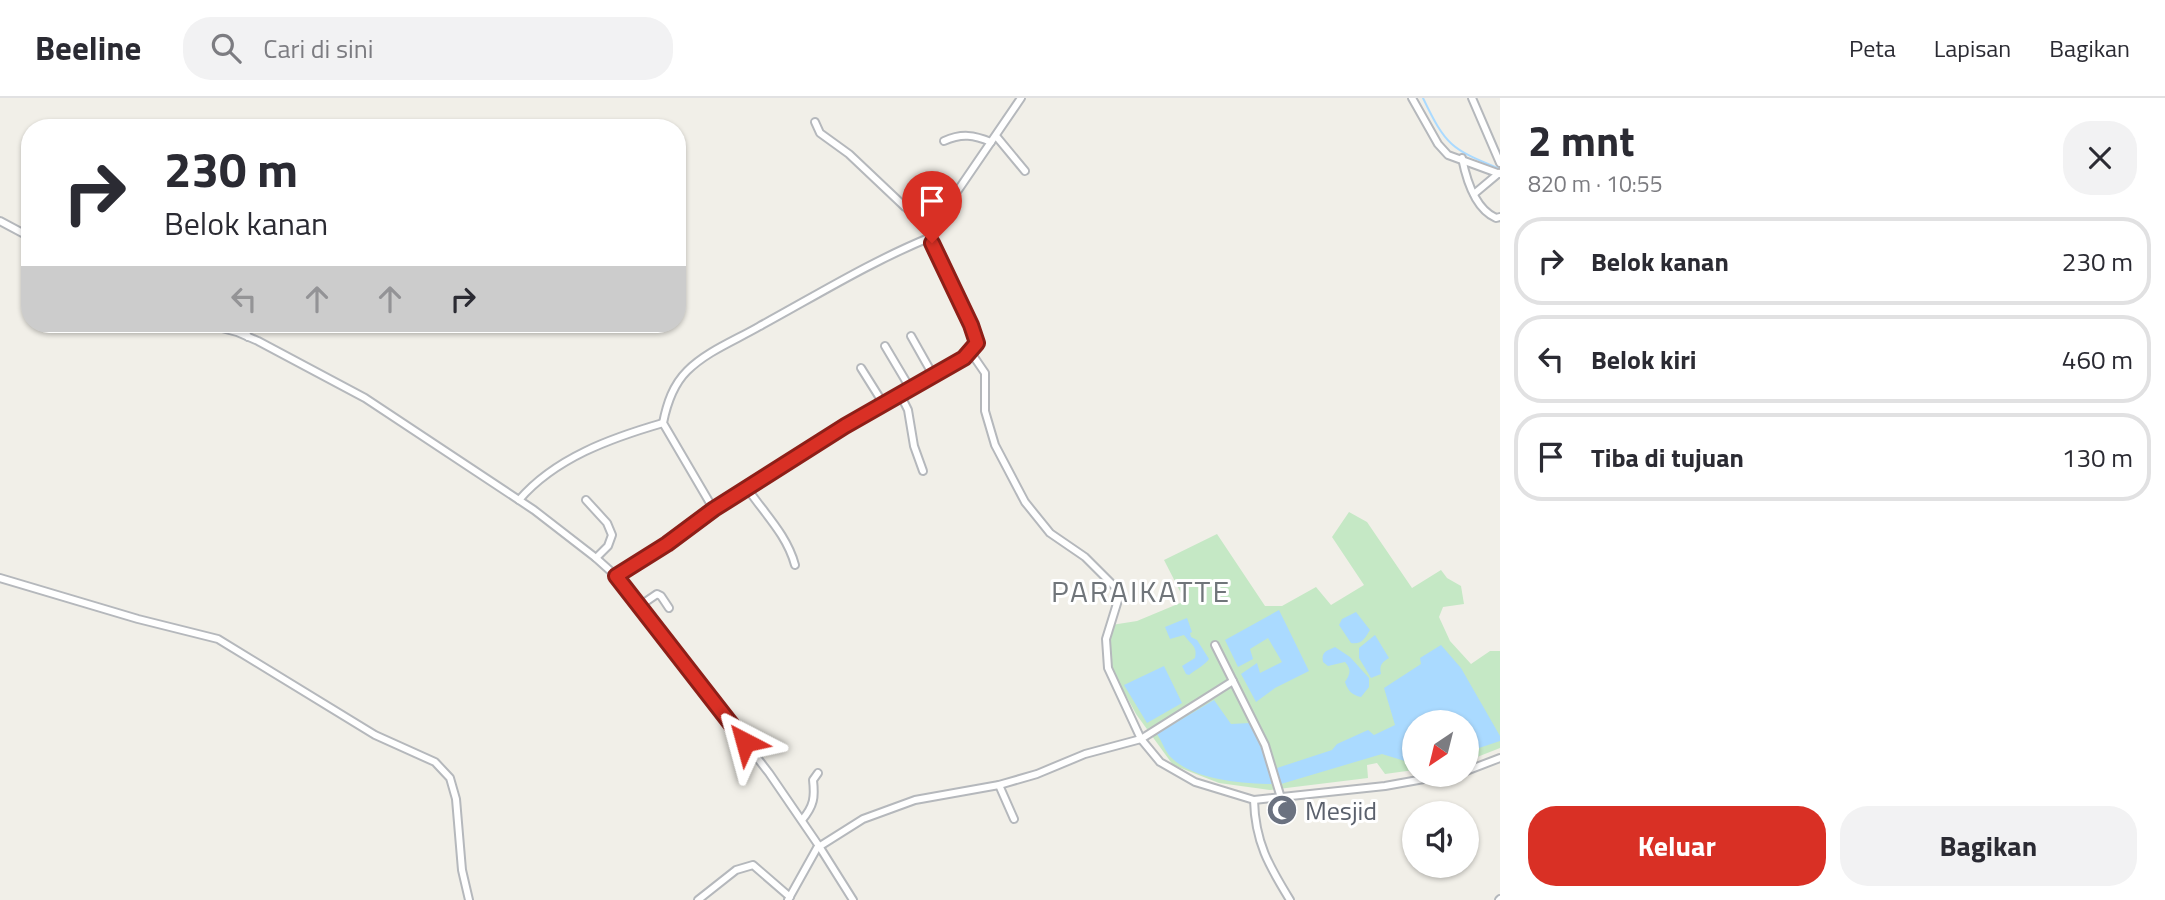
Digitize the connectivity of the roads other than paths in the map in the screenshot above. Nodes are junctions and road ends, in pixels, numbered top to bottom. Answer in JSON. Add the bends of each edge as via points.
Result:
{"nodes":[{"id":1,"x":1021,"y":98,"type":"edge"},
{"id":2,"x":1412,"y":98,"type":"edge"},
{"id":3,"x":1472,"y":98,"type":"edge"},
{"id":4,"x":815,"y":122,"type":"dead end"},
{"id":5,"x":994,"y":139,"type":"junction"},
{"id":6,"x":944,"y":141,"type":"dead end"},
{"id":7,"x":1462,"y":158,"type":"junction"},
{"id":8,"x":1500,"y":160,"type":"edge"},
{"id":9,"x":1024,"y":171,"type":"dead end"},
{"id":10,"x":1499,"y":174,"type":"edge"},
{"id":11,"x":1474,"y":194,"type":"junction"},
{"id":12,"x":1500,"y":217,"type":"edge"},
{"id":13,"x":0,"y":221,"type":"edge"},
{"id":14,"x":937,"y":221,"type":"junction"},
{"id":15,"x":21,"y":232,"type":"edge"},
{"id":16,"x":931,"y":237,"type":"junction"},
{"id":17,"x":235,"y":333,"type":"edge"},
{"id":18,"x":246,"y":333,"type":"edge"},
{"id":19,"x":911,"y":336,"type":"dead end"},
{"id":20,"x":248,"y":337,"type":"junction"},
{"id":21,"x":885,"y":346,"type":"dead end"},
{"id":22,"x":969,"y":353,"type":"junction"},
{"id":23,"x":861,"y":368,"type":"dead end"},
{"id":24,"x":933,"y":375,"type":"junction"},
{"id":25,"x":910,"y":388,"type":"junction"},
{"id":26,"x":900,"y":394,"type":"junction"},
{"id":27,"x":883,"y":403,"type":"junction"},
{"id":28,"x":663,"y":423,"type":"junction"},
{"id":29,"x":923,"y":471,"type":"dead end"},
{"id":30,"x":747,"y":488,"type":"junction"},
{"id":31,"x":519,"y":500,"type":"junction"},
{"id":32,"x":586,"y":500,"type":"dead end"},
{"id":33,"x":714,"y":509,"type":"junction"},
{"id":34,"x":596,"y":558,"type":"junction"},
{"id":35,"x":795,"y":565,"type":"dead end"},
{"id":36,"x":616,"y":576,"type":"junction"},
{"id":37,"x":0,"y":578,"type":"edge"},
{"id":38,"x":638,"y":607,"type":"junction"},
{"id":39,"x":669,"y":608,"type":"dead end"},
{"id":40,"x":1215,"y":645,"type":"dead end"},
{"id":41,"x":1233,"y":681,"type":"junction"},
{"id":42,"x":1141,"y":740,"type":"junction"},
{"id":43,"x":1500,"y":758,"type":"edge"},
{"id":44,"x":1479,"y":766,"type":"edge"},
{"id":45,"x":818,"y":773,"type":"dead end"},
{"id":46,"x":1402,"y":783,"type":"edge"},
{"id":47,"x":999,"y":785,"type":"junction"},
{"id":48,"x":1281,"y":798,"type":"junction"},
{"id":49,"x":1254,"y":800,"type":"junction"},
{"id":50,"x":1014,"y":819,"type":"dead end"},
{"id":51,"x":802,"y":820,"type":"junction"},
{"id":52,"x":819,"y":846,"type":"junction"},
{"id":53,"x":789,"y":898,"type":"edge"},
{"id":54,"x":470,"y":900,"type":"edge"},
{"id":55,"x":698,"y":900,"type":"edge"},
{"id":56,"x":853,"y":900,"type":"edge"},
{"id":57,"x":1290,"y":900,"type":"edge"}],
"edges":[{"from":1,"to":5,"type":"street"},
{"from":2,"to":7,"type":"street","via":[[1438,144],[1448,155]]},
{"from":3,"to":8,"type":"street"},
{"from":4,"to":14,"type":"street","via":[[820,133],[905,207],[921,218]]},
{"from":5,"to":6,"type":"street","via":[[962,135]]},
{"from":5,"to":9,"type":"street"},
{"from":5,"to":14,"type":"street"},
{"from":7,"to":10,"type":"street"},
{"from":7,"to":11,"type":"street"},
{"from":10,"to":11,"type":"street"},
{"from":11,"to":12,"type":"street","via":[[1488,213]]},
{"from":13,"to":15,"type":"street"},
{"from":14,"to":16,"type":"street"},
{"from":16,"to":22,"type":"street","via":[[976,337]]},
{"from":16,"to":28,"type":"street","via":[[864,268],[705,357],[672,391]]},
{"from":17,"to":20,"type":"street"},
{"from":18,"to":20,"type":"street"},
{"from":19,"to":24,"type":"street"},
{"from":20,"to":31,"type":"street","via":[[365,398]]},
{"from":21,"to":25,"type":"street"},
{"from":22,"to":24,"type":"street"},
{"from":22,"to":42,"type":"street","via":[[985,373],[985,411],[995,445],[1025,502],[1050,533],[1117,589],[1119,597],[1105,639],[1108,668]]},
{"from":23,"to":27,"type":"street"},
{"from":24,"to":25,"type":"street"},
{"from":25,"to":26,"type":"street"},
{"from":26,"to":27,"type":"street"},
{"from":26,"to":29,"type":"street"},
{"from":27,"to":30,"type":"street"},
{"from":28,"to":31,"type":"street","via":[[577,456],[534,482]]},
{"from":28,"to":33,"type":"street"},
{"from":30,"to":33,"type":"street"},
{"from":30,"to":35,"type":"street","via":[[778,529]]},
{"from":31,"to":34,"type":"street"},
{"from":32,"to":34,"type":"street","via":[[612,535]]},
{"from":33,"to":36,"type":"street"},
{"from":34,"to":36,"type":"street"},
{"from":36,"to":38,"type":"street"},
{"from":37,"to":54,"type":"street","via":[[218,639],[375,735],[435,762],[450,778],[456,800],[462,870]]},
{"from":38,"to":39,"type":"street","via":[[657,594]]},
{"from":38,"to":51,"type":"street"},
{"from":40,"to":41,"type":"street"},
{"from":41,"to":42,"type":"street"},
{"from":41,"to":48,"type":"street","via":[[1265,745]]},
{"from":42,"to":47,"type":"street","via":[[1085,754]]},
{"from":42,"to":49,"type":"street","via":[[1160,762],[1181,776]]},
{"from":43,"to":44,"type":"street"},
{"from":45,"to":51,"type":"street","via":[[813,780],[814,801]]},
{"from":46,"to":48,"type":"street"},
{"from":47,"to":50,"type":"street"},
{"from":47,"to":52,"type":"street","via":[[881,811]]},
{"from":48,"to":49,"type":"street"},
{"from":49,"to":57,"type":"street","via":[[1262,852]]},
{"from":51,"to":52,"type":"street"},
{"from":52,"to":53,"type":"street"},
{"from":52,"to":56,"type":"street"},
{"from":53,"to":55,"type":"street","via":[[753,865],[736,870]]}]}
